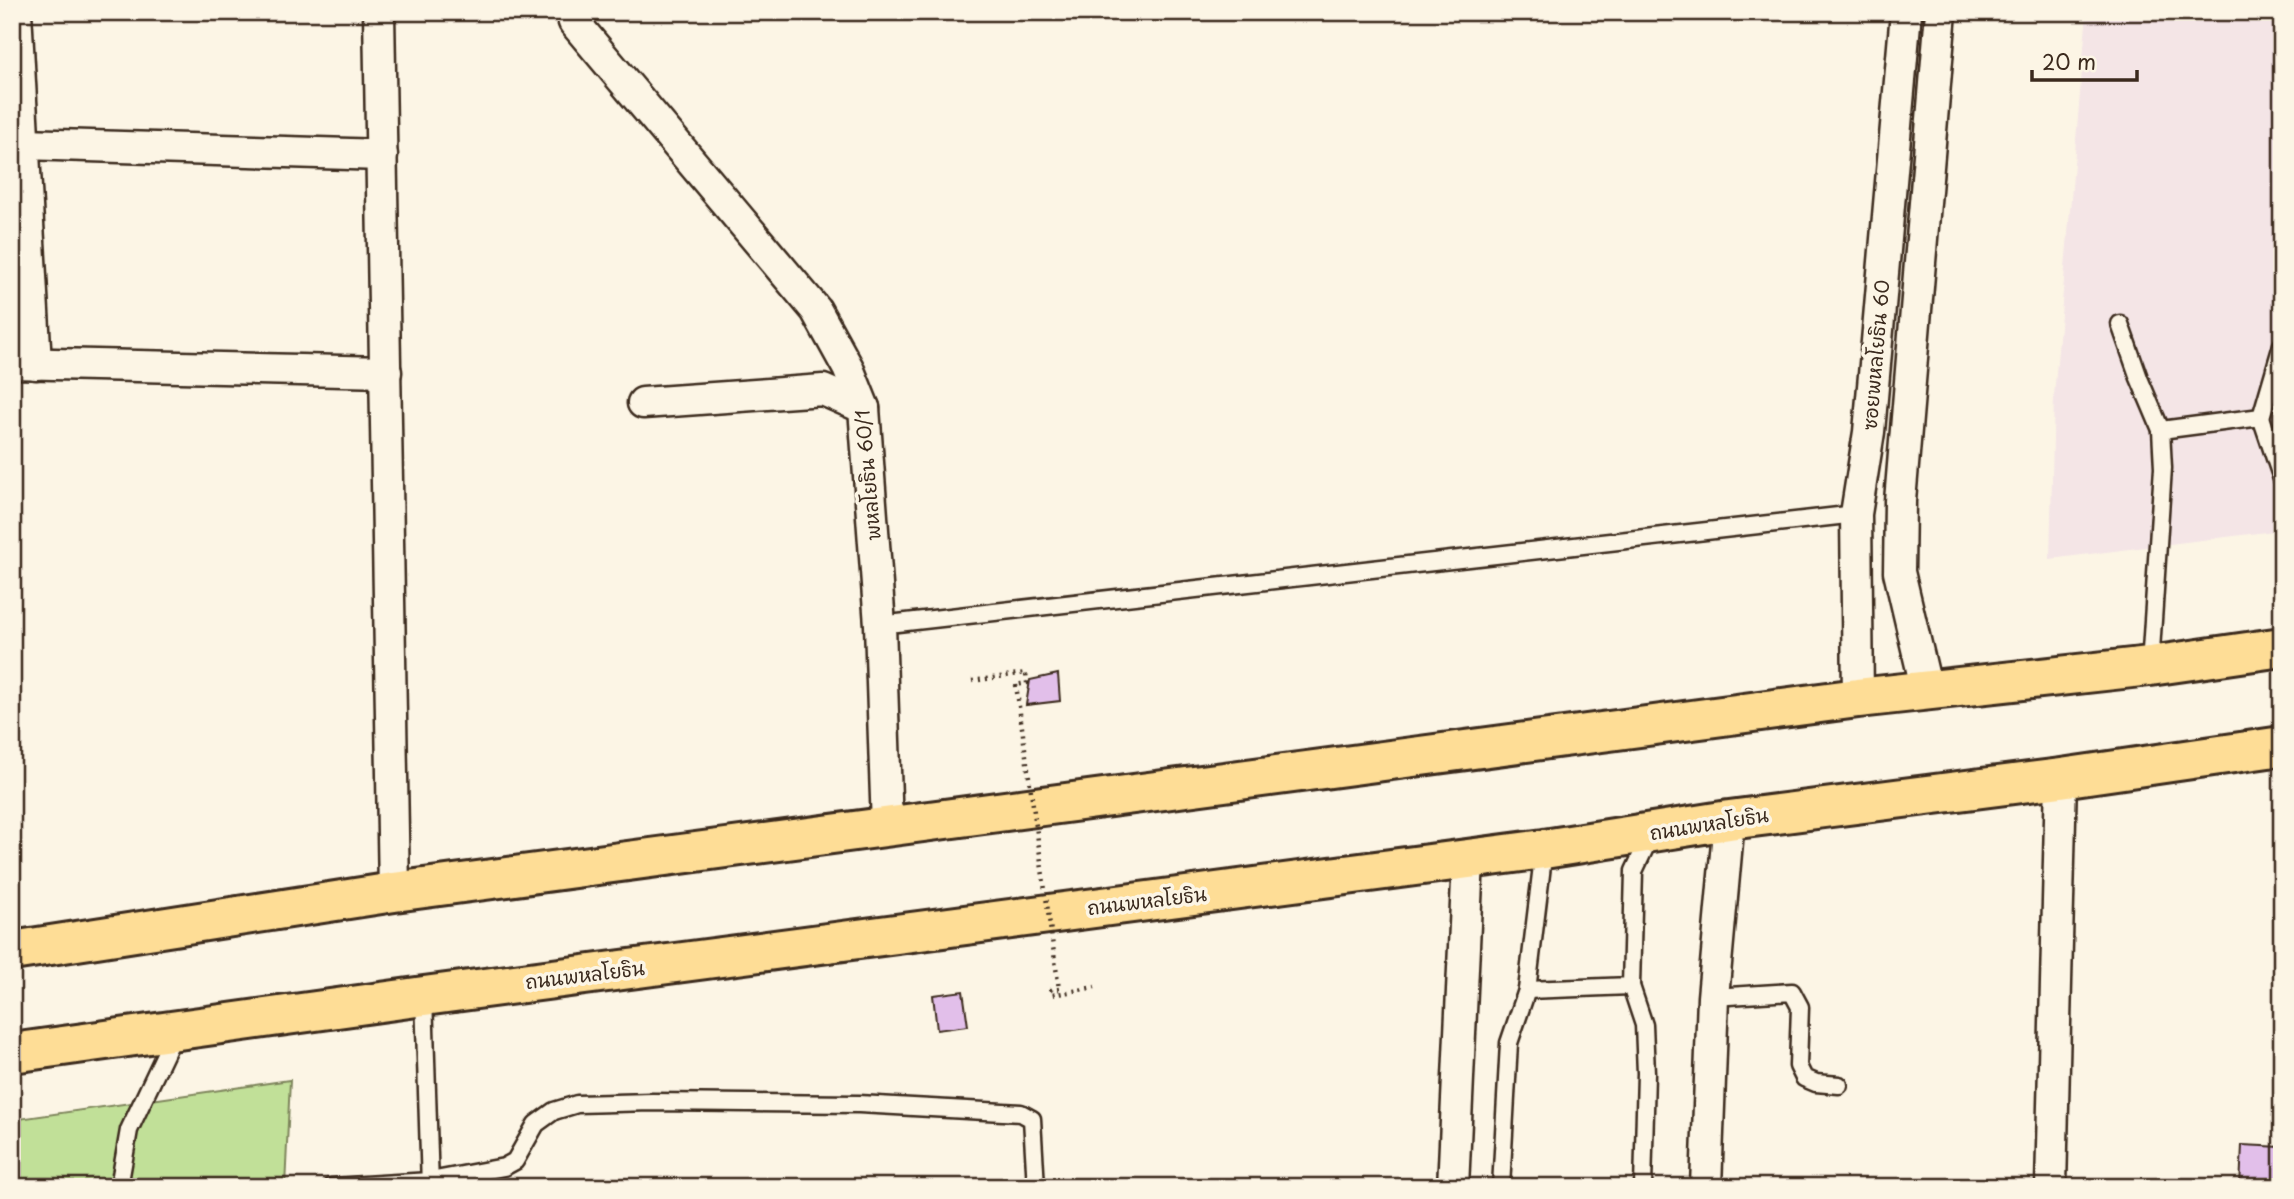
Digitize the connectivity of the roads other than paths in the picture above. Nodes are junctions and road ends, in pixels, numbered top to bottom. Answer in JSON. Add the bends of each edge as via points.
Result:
{"nodes":[{"id":1,"x":16,"y":12,"type":"edge"},
{"id":2,"x":379,"y":12,"type":"edge"},
{"id":3,"x":571,"y":12,"type":"edge"},
{"id":4,"x":1906,"y":12,"type":"edge"},
{"id":5,"x":1941,"y":12,"type":"edge"},
{"id":6,"x":24,"y":144,"type":"junction"},
{"id":7,"x":382,"y":155,"type":"junction"},
{"id":8,"x":2120,"y":324,"type":"dead end"},
{"id":9,"x":2282,"y":345,"type":"edge"},
{"id":10,"x":24,"y":363,"type":"edge"},
{"id":11,"x":386,"y":372,"type":"junction"},
{"id":12,"x":643,"y":403,"type":"dead end"},
{"id":13,"x":864,"y":408,"type":"junction"},
{"id":14,"x":2261,"y":417,"type":"junction"},
{"id":15,"x":2161,"y":430,"type":"junction"},
{"id":16,"x":2282,"y":479,"type":"edge"},
{"id":17,"x":1856,"y":514,"type":"junction"},
{"id":18,"x":880,"y":625,"type":"junction"},
{"id":19,"x":2282,"y":647,"type":"edge"},
{"id":20,"x":2150,"y":666,"type":"junction"},
{"id":21,"x":1927,"y":691,"type":"junction"},
{"id":22,"x":1858,"y":698,"type":"junction"},
{"id":23,"x":2282,"y":746,"type":"edge"},
{"id":24,"x":2061,"y":778,"type":"junction"},
{"id":25,"x":1729,"y":820,"type":"junction"},
{"id":26,"x":887,"y":827,"type":"junction"},
{"id":27,"x":1652,"y":833,"type":"junction"},
{"id":28,"x":1544,"y":849,"type":"junction"},
{"id":29,"x":1468,"y":859,"type":"junction"},
{"id":30,"x":394,"y":892,"type":"junction"},
{"id":31,"x":12,"y":951,"type":"edge"},
{"id":32,"x":1632,"y":986,"type":"junction"},
{"id":33,"x":1527,"y":990,"type":"junction"},
{"id":34,"x":424,"y":996,"type":"junction"},
{"id":35,"x":1713,"y":997,"type":"junction"},
{"id":36,"x":176,"y":1031,"type":"junction"},
{"id":37,"x":12,"y":1053,"type":"edge"},
{"id":38,"x":1839,"y":1085,"type":"dead end"},
{"id":39,"x":430,"y":1184,"type":"edge"},
{"id":40,"x":119,"y":1187,"type":"edge"},
{"id":41,"x":331,"y":1187,"type":"edge"},
{"id":42,"x":1036,"y":1187,"type":"edge"},
{"id":43,"x":1453,"y":1187,"type":"edge"},
{"id":44,"x":1501,"y":1187,"type":"edge"},
{"id":45,"x":1643,"y":1187,"type":"edge"},
{"id":46,"x":1706,"y":1187,"type":"edge"},
{"id":47,"x":2051,"y":1187,"type":"edge"}],
"edges":[{"from":1,"to":6,"type":"street"},
{"from":2,"to":7,"type":"street"},
{"from":3,"to":13,"type":"street","name":"พหลโยธิน 60/1","via":[[574,22],[816,310]]},
{"from":4,"to":17,"type":"street","name":"ซอยพหลโยธิน 60","via":[[1869,432]]},
{"from":5,"to":21,"type":"street","name":"ซอยพหลโยธิน 60","via":[[1899,501],[1899,572]]},
{"from":6,"to":7,"type":"street"},
{"from":6,"to":10,"type":"street"},
{"from":7,"to":11,"type":"street"},
{"from":8,"to":15,"type":"lane"},
{"from":9,"to":14,"type":"lane"},
{"from":10,"to":11,"type":"street"},
{"from":11,"to":30,"type":"street"},
{"from":12,"to":13,"type":"street","via":[[823,390]]},
{"from":13,"to":18,"type":"street","name":"พหลโยธิน 60/1"},
{"from":14,"to":15,"type":"lane"},
{"from":14,"to":16,"type":"lane"},
{"from":15,"to":20,"type":"lane","via":[[2163,468]]},
{"from":17,"to":18,"type":"lane"},
{"from":17,"to":22,"type":"street","name":"ซอยพหลโยธิน 60"},
{"from":18,"to":26,"type":"street","name":"พหลโยธิน 60/1"},
{"from":19,"to":20,"type":"main road"},
{"from":20,"to":21,"type":"main road"},
{"from":21,"to":22,"type":"main road"},
{"from":22,"to":26,"type":"main road"},
{"from":23,"to":24,"type":"main road","name":"ถนนพหลโยธิน"},
{"from":24,"to":25,"type":"main road","name":"ถนนพหลโยธิน"},
{"from":24,"to":47,"type":"street"},
{"from":25,"to":27,"type":"main road","name":"ถนนพหลโยธิน"},
{"from":25,"to":35,"type":"street"},
{"from":26,"to":30,"type":"main road"},
{"from":27,"to":28,"type":"main road","name":"ถนนพหลโยธิน"},
{"from":27,"to":32,"type":"lane","via":[[1634,871]]},
{"from":28,"to":29,"type":"main road","name":"ถนนพหลโยธิน"},
{"from":28,"to":33,"type":"lane"},
{"from":29,"to":34,"type":"main road","name":"ถนนพหลโยธิน"},
{"from":29,"to":43,"type":"street"},
{"from":30,"to":31,"type":"main road"},
{"from":32,"to":33,"type":"lane"},
{"from":32,"to":45,"type":"lane","via":[[1644,1025]]},
{"from":33,"to":44,"type":"lane","via":[[1509,1044]]},
{"from":34,"to":36,"type":"main road","name":"ถนนพหลโยธิน"},
{"from":34,"to":39,"type":"lane"},
{"from":35,"to":38,"type":"lane","via":[[1792,992],[1801,1007],[1798,1066],[1804,1078]]},
{"from":35,"to":46,"type":"street"},
{"from":36,"to":37,"type":"main road","name":"ถนนพหลโยธิน"},
{"from":36,"to":40,"type":"lane","via":[[129,1130]]},
{"from":39,"to":41,"type":"lane"},
{"from":39,"to":42,"type":"lane","via":[[515,1161],[536,1124],[554,1111],[577,1104],[666,1102],[859,1104],[1021,1113],[1032,1119]]}]}
